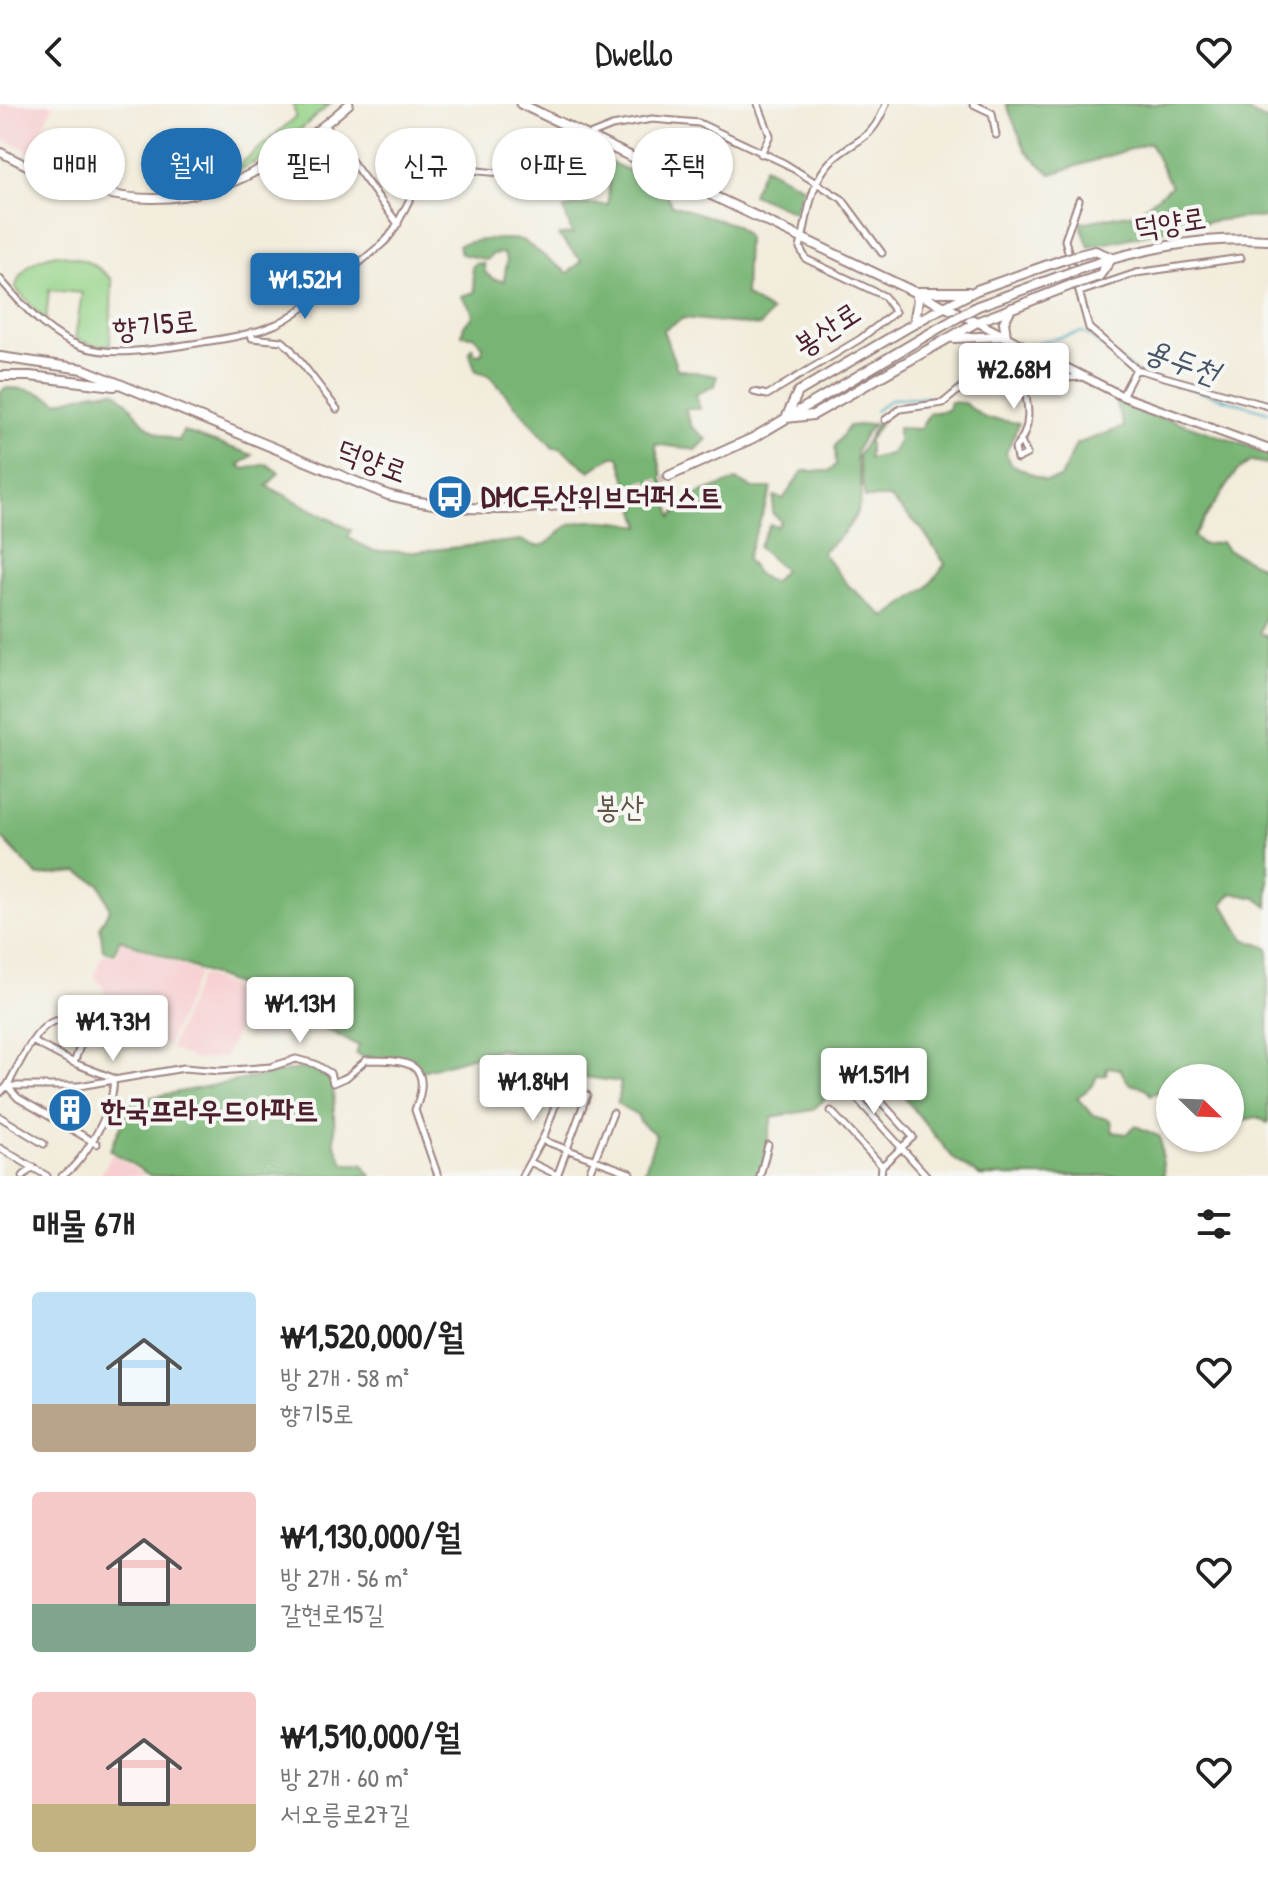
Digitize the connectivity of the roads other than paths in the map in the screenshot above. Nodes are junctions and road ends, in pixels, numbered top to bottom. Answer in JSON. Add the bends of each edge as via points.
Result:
{"nodes":[{"id":1,"x":349,"y":104,"type":"edge"},
{"id":2,"x":521,"y":104,"type":"edge"},
{"id":3,"x":758,"y":104,"type":"edge"},
{"id":4,"x":886,"y":104,"type":"edge"},
{"id":5,"x":973,"y":104,"type":"edge"},
{"id":6,"x":325,"y":125,"type":"junction"},
{"id":7,"x":570,"y":128,"type":"edge"},
{"id":8,"x":607,"y":128,"type":"edge"},
{"id":9,"x":996,"y":135,"type":"dead end"},
{"id":10,"x":616,"y":150,"type":"edge"},
{"id":11,"x":761,"y":154,"type":"junction"},
{"id":12,"x":1,"y":155,"type":"edge"},
{"id":13,"x":492,"y":171,"type":"edge"},
{"id":14,"x":816,"y":183,"type":"junction"},
{"id":15,"x":1079,"y":200,"type":"dead end"},
{"id":16,"x":399,"y":225,"type":"junction"},
{"id":17,"x":803,"y":237,"type":"junction"},
{"id":18,"x":1268,"y":240,"type":"edge"},
{"id":19,"x":882,"y":253,"type":"dead end"},
{"id":20,"x":1112,"y":258,"type":"junction"},
{"id":21,"x":1241,"y":258,"type":"dead end"},
{"id":22,"x":0,"y":279,"type":"edge"},
{"id":23,"x":977,"y":290,"type":"junction"},
{"id":24,"x":915,"y":292,"type":"junction"},
{"id":25,"x":1080,"y":292,"type":"junction"},
{"id":26,"x":945,"y":307,"type":"junction"},
{"id":27,"x":1011,"y":307,"type":"junction"},
{"id":28,"x":977,"y":322,"type":"junction"},
{"id":29,"x":914,"y":324,"type":"junction"},
{"id":30,"x":252,"y":335,"type":"junction"},
{"id":31,"x":1006,"y":336,"type":"junction"},
{"id":32,"x":943,"y":341,"type":"junction"},
{"id":33,"x":0,"y":357,"type":"edge"},
{"id":34,"x":1136,"y":369,"type":"junction"},
{"id":35,"x":0,"y":376,"type":"edge"},
{"id":36,"x":1083,"y":377,"type":"junction"},
{"id":37,"x":1022,"y":381,"type":"junction"},
{"id":38,"x":128,"y":389,"type":"junction"},
{"id":39,"x":754,"y":392,"type":"dead end"},
{"id":40,"x":1122,"y":396,"type":"junction"},
{"id":41,"x":1268,"y":406,"type":"edge"},
{"id":42,"x":337,"y":409,"type":"dead end"},
{"id":43,"x":786,"y":418,"type":"junction"},
{"id":44,"x":885,"y":420,"type":"dead end"},
{"id":45,"x":1021,"y":442,"type":"dead end"},
{"id":46,"x":1268,"y":449,"type":"edge"},
{"id":47,"x":669,"y":476,"type":"tunnel mouth"},
{"id":48,"x":612,"y":496,"type":"tunnel mouth"},
{"id":49,"x":34,"y":1042,"type":"junction"},
{"id":50,"x":74,"y":1063,"type":"junction"},
{"id":51,"x":566,"y":1076,"type":"dead end"},
{"id":52,"x":113,"y":1078,"type":"junction"},
{"id":53,"x":864,"y":1083,"type":"dead end"},
{"id":54,"x":7,"y":1086,"type":"junction"},
{"id":55,"x":850,"y":1091,"type":"dead end"},
{"id":56,"x":0,"y":1093,"type":"edge"},
{"id":57,"x":587,"y":1095,"type":"dead end"},
{"id":58,"x":831,"y":1111,"type":"dead end"},
{"id":59,"x":613,"y":1113,"type":"dead end"},
{"id":60,"x":0,"y":1117,"type":"edge"},
{"id":61,"x":542,"y":1140,"type":"junction"},
{"id":62,"x":94,"y":1143,"type":"junction"},
{"id":63,"x":44,"y":1144,"type":"dead end"},
{"id":64,"x":768,"y":1145,"type":"dead end"},
{"id":65,"x":0,"y":1148,"type":"edge"},
{"id":66,"x":902,"y":1148,"type":"junction"},
{"id":67,"x":566,"y":1151,"type":"junction"},
{"id":68,"x":594,"y":1160,"type":"junction"},
{"id":69,"x":530,"y":1162,"type":"junction"},
{"id":70,"x":882,"y":1166,"type":"junction"},
{"id":71,"x":33,"y":1167,"type":"junction"},
{"id":72,"x":557,"y":1175,"type":"edge"},
{"id":73,"x":23,"y":1176,"type":"edge"},
{"id":74,"x":47,"y":1176,"type":"edge"},
{"id":75,"x":62,"y":1176,"type":"edge"},
{"id":76,"x":438,"y":1176,"type":"edge"},
{"id":77,"x":522,"y":1176,"type":"edge"},
{"id":78,"x":588,"y":1176,"type":"edge"},
{"id":79,"x":629,"y":1176,"type":"edge"},
{"id":80,"x":760,"y":1176,"type":"edge"},
{"id":81,"x":881,"y":1176,"type":"edge"},
{"id":82,"x":926,"y":1176,"type":"edge"}],
"edges":[{"from":1,"to":6,"type":"main road"},
{"from":2,"to":7,"type":"main road","name":"봉산로"},
{"from":3,"to":11,"type":"street","via":[[770,135]]},
{"from":4,"to":14,"type":"street","via":[[867,137],[831,161]]},
{"from":5,"to":9,"type":"street","via":[[992,113]]},
{"from":6,"to":12,"type":"main road","via":[[265,169],[212,191],[169,200],[74,186]]},
{"from":6,"to":16,"type":"street"},
{"from":8,"to":11,"type":"street","via":[[652,119],[699,123]]},
{"from":10,"to":17,"type":"main road","name":"봉산로"},
{"from":11,"to":14,"type":"street"},
{"from":13,"to":16,"type":"street","name":"향기5로","via":[[470,168],[427,179]]},
{"from":14,"to":17,"type":"street"},
{"from":14,"to":19,"type":"street","via":[[842,199]]},
{"from":15,"to":25,"type":"street","via":[[1065,240]]},
{"from":16,"to":30,"type":"street","name":"향기5로","via":[[381,245],[276,325]]},
{"from":17,"to":24,"type":"main road","name":"봉산로"},
{"from":17,"to":39,"type":"street","name":"봉산로","via":[[800,248],[806,259],[884,296],[895,312],[767,395]]},
{"from":18,"to":20,"type":"main road","name":"덕양로","via":[[1205,240]]},
{"from":20,"to":23,"type":"main road","bridge":true,"via":[[1095,251]]},
{"from":20,"to":27,"type":"main road","bridge":true,"via":[[1099,276]]},
{"from":20,"to":43,"type":"main road","name":"덕양로","bridge":true,"via":[[978,306]]},
{"from":21,"to":25,"type":"street","via":[[1136,273]]},
{"from":22,"to":30,"type":"street","name":"향기5로","via":[[47,328],[104,354]]},
{"from":23,"to":24,"type":"main road"},
{"from":23,"to":26,"type":"main road"},
{"from":24,"to":26,"type":"main road","name":"봉산로"},
{"from":24,"to":29,"type":"main road"},
{"from":25,"to":34,"type":"street","via":[[1089,328]]},
{"from":26,"to":28,"type":"main road","name":"봉산로"},
{"from":26,"to":29,"type":"main road"},
{"from":27,"to":28,"type":"main road"},
{"from":27,"to":31,"type":"main road","via":[[1004,322]]},
{"from":28,"to":31,"type":"main road","name":"봉산로"},
{"from":28,"to":32,"type":"main road"},
{"from":29,"to":43,"type":"main road","via":[[798,392]]},
{"from":30,"to":42,"type":"street","via":[[282,341]]},
{"from":31,"to":32,"type":"main road"},
{"from":31,"to":36,"type":"main road","name":"봉산로"},
{"from":32,"to":43,"type":"main road","via":[[813,415]]},
{"from":33,"to":38,"type":"main road","name":"덕양로","via":[[83,369]]},
{"from":34,"to":40,"type":"street"},
{"from":34,"to":41,"type":"street"},
{"from":35,"to":38,"type":"main road","name":"덕양로"},
{"from":36,"to":37,"type":"street"},
{"from":36,"to":40,"type":"main road"},
{"from":37,"to":44,"type":"street","via":[[982,371],[943,403],[900,409]]},
{"from":37,"to":45,"type":"street","via":[[1030,409]]},
{"from":38,"to":48,"type":"main road","name":"덕양로","via":[[388,495],[428,506],[521,511]]},
{"from":40,"to":46,"type":"main road"},
{"from":43,"to":47,"type":"main road"},
{"from":49,"to":50,"type":"street"},
{"from":49,"to":50,"type":"street","via":[[49,1023],[88,1024]]},
{"from":49,"to":54,"type":"street"},
{"from":50,"to":52,"type":"street"},
{"from":51,"to":61,"type":"street"},
{"from":52,"to":54,"type":"street","via":[[79,1086]]},
{"from":52,"to":62,"type":"street","via":[[115,1091]]},
{"from":52,"to":76,"type":"street","via":[[184,1068],[271,1067],[296,1059],[330,1073],[333,1083],[366,1060],[403,1060],[419,1071],[424,1088],[415,1110]]},
{"from":53,"to":66,"type":"street","via":[[913,1137]]},
{"from":54,"to":56,"type":"street"},
{"from":54,"to":62,"type":"street","via":[[18,1098]]},
{"from":55,"to":66,"type":"street"},
{"from":57,"to":67,"type":"street"},
{"from":58,"to":70,"type":"street"},
{"from":59,"to":68,"type":"street"},
{"from":60,"to":63,"type":"street"},
{"from":61,"to":67,"type":"street"},
{"from":61,"to":69,"type":"street"},
{"from":62,"to":75,"type":"street","via":[[76,1168]]},
{"from":64,"to":80,"type":"street"},
{"from":65,"to":71,"type":"street"},
{"from":66,"to":70,"type":"street"},
{"from":66,"to":82,"type":"street"},
{"from":67,"to":68,"type":"street"},
{"from":67,"to":72,"type":"street"},
{"from":68,"to":78,"type":"street"},
{"from":68,"to":79,"type":"street"},
{"from":69,"to":72,"type":"street"},
{"from":69,"to":77,"type":"street"},
{"from":70,"to":81,"type":"street"},
{"from":71,"to":73,"type":"street"},
{"from":71,"to":74,"type":"street"}]}
